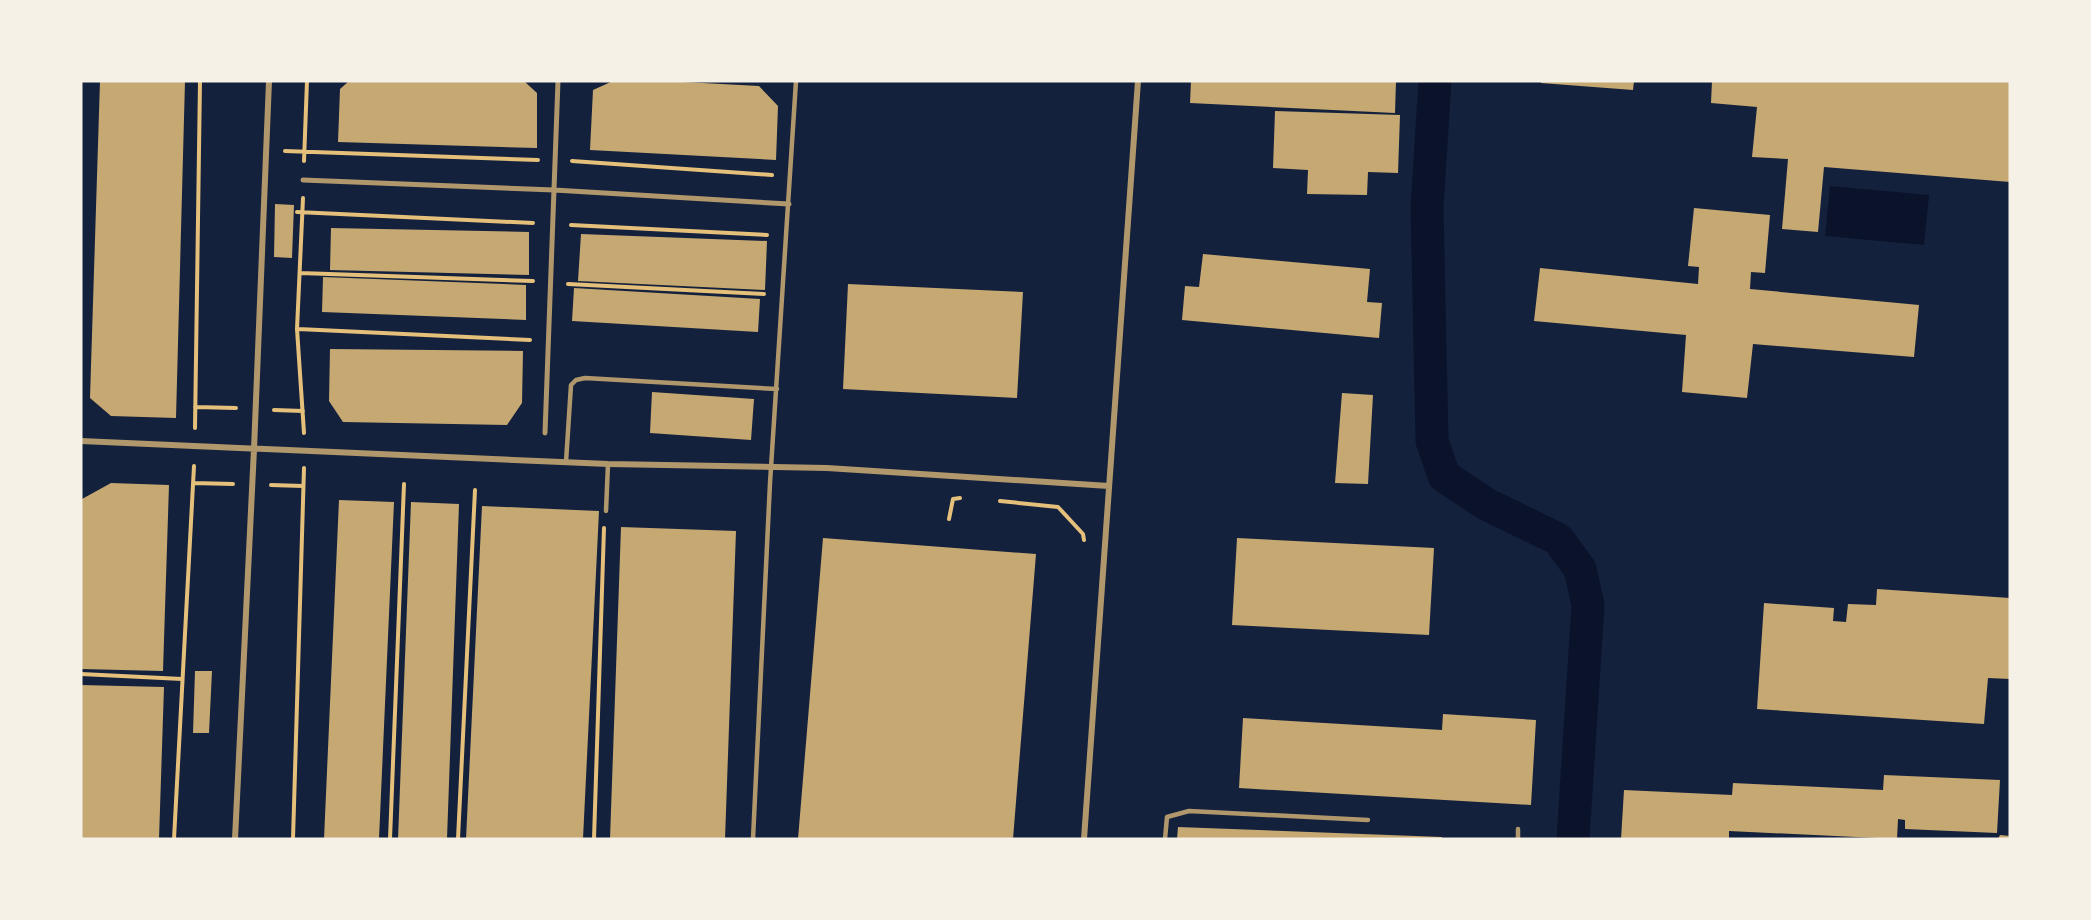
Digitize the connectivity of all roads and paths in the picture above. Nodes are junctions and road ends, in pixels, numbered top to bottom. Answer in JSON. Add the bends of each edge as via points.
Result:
{"nodes":[{"id":1,"x":200,"y":81,"type":"edge"},
{"id":2,"x":269,"y":81,"type":"edge"},
{"id":3,"x":307,"y":81,"type":"edge"},
{"id":4,"x":558,"y":81,"type":"edge"},
{"id":5,"x":796,"y":81,"type":"edge"},
{"id":6,"x":1138,"y":81,"type":"edge"},
{"id":7,"x":266,"y":150,"type":"junction"},
{"id":8,"x":304,"y":152,"type":"junction"},
{"id":9,"x":555,"y":160,"type":"junction"},
{"id":10,"x":790,"y":176,"type":"junction"},
{"id":11,"x":303,"y":180,"type":"junction"},
{"id":12,"x":554,"y":190,"type":"junction"},
{"id":13,"x":789,"y":204,"type":"junction"},
{"id":14,"x":300,"y":212,"type":"junction"},
{"id":15,"x":553,"y":224,"type":"junction"},
{"id":16,"x":787,"y":236,"type":"junction"},
{"id":17,"x":297,"y":329,"type":"junction"},
{"id":18,"x":548,"y":340,"type":"junction"},
{"id":19,"x":777,"y":389,"type":"junction"},
{"id":20,"x":195,"y":407,"type":"dead end"},
{"id":21,"x":303,"y":411,"type":"dead end"},
{"id":22,"x":545,"y":433,"type":"dead end"},
{"id":23,"x":81,"y":441,"type":"edge"},
{"id":24,"x":254,"y":449,"type":"junction"},
{"id":25,"x":566,"y":462,"type":"junction"},
{"id":26,"x":608,"y":464,"type":"junction"},
{"id":27,"x":771,"y":466,"type":"junction"},
{"id":28,"x":193,"y":483,"type":"dead end"},
{"id":29,"x":404,"y":484,"type":"dead end"},
{"id":30,"x":303,"y":486,"type":"dead end"},
{"id":31,"x":1109,"y":486,"type":"junction"},
{"id":32,"x":475,"y":490,"type":"dead end"},
{"id":33,"x":970,"y":497,"type":"dead end"},
{"id":34,"x":992,"y":500,"type":"dead end"},
{"id":35,"x":606,"y":511,"type":"dead end"},
{"id":36,"x":467,"y":512,"type":"dead end"},
{"id":37,"x":474,"y":512,"type":"junction"},
{"id":38,"x":949,"y":519,"type":"dead end"},
{"id":39,"x":604,"y":523,"type":"dead end"},
{"id":40,"x":1083,"y":534,"type":"dead end"},
{"id":41,"x":81,"y":674,"type":"edge"},
{"id":42,"x":182,"y":679,"type":"junction"},
{"id":43,"x":1368,"y":820,"type":"dead end"},
{"id":44,"x":1518,"y":829,"type":"dead end"},
{"id":45,"x":174,"y":839,"type":"edge"},
{"id":46,"x":234,"y":839,"type":"edge"},
{"id":47,"x":293,"y":839,"type":"edge"},
{"id":48,"x":390,"y":839,"type":"edge"},
{"id":49,"x":458,"y":839,"type":"edge"},
{"id":50,"x":594,"y":839,"type":"edge"},
{"id":51,"x":753,"y":839,"type":"edge"},
{"id":52,"x":1084,"y":839,"type":"edge"},
{"id":53,"x":1165,"y":839,"type":"edge"},
{"id":54,"x":1518,"y":839,"type":"edge"}],
"edges":[{"from":1,"to":20,"type":"path"},
{"from":2,"to":7,"type":"street"},
{"from":3,"to":8,"type":"path"},
{"from":4,"to":9,"type":"street"},
{"from":5,"to":10,"type":"lane"},
{"from":6,"to":31,"type":"street"},
{"from":7,"to":8,"type":"path"},
{"from":7,"to":24,"type":"street"},
{"from":8,"to":9,"type":"path"},
{"from":8,"to":11,"type":"path"},
{"from":9,"to":10,"type":"path"},
{"from":9,"to":12,"type":"street"},
{"from":10,"to":13,"type":"lane"},
{"from":11,"to":12,"type":"street"},
{"from":11,"to":14,"type":"path"},
{"from":12,"to":13,"type":"street"},
{"from":12,"to":15,"type":"street"},
{"from":13,"to":16,"type":"lane"},
{"from":14,"to":15,"type":"path"},
{"from":14,"to":17,"type":"path"},
{"from":15,"to":16,"type":"path"},
{"from":15,"to":18,"type":"street"},
{"from":16,"to":19,"type":"lane"},
{"from":17,"to":18,"type":"path"},
{"from":17,"to":21,"type":"path"},
{"from":18,"to":22,"type":"street"},
{"from":19,"to":25,"type":"lane","via":[[576,380],[571,385]]},
{"from":19,"to":27,"type":"lane"},
{"from":23,"to":24,"type":"street"},
{"from":24,"to":25,"type":"street"},
{"from":24,"to":46,"type":"street"},
{"from":25,"to":26,"type":"street"},
{"from":26,"to":27,"type":"street"},
{"from":26,"to":35,"type":"lane"},
{"from":27,"to":31,"type":"street"},
{"from":27,"to":51,"type":"lane"},
{"from":28,"to":42,"type":"path"},
{"from":29,"to":48,"type":"path"},
{"from":30,"to":47,"type":"path"},
{"from":31,"to":52,"type":"street"},
{"from":32,"to":37,"type":"path"},
{"from":33,"to":38,"type":"path","via":[[953,499]]},
{"from":34,"to":40,"type":"path","via":[[1058,507]]},
{"from":36,"to":37,"type":"path"},
{"from":37,"to":49,"type":"path"},
{"from":39,"to":50,"type":"path"},
{"from":41,"to":42,"type":"path"},
{"from":42,"to":45,"type":"path"},
{"from":43,"to":53,"type":"lane","via":[[1189,811],[1167,817]]},
{"from":44,"to":54,"type":"lane"}]}
